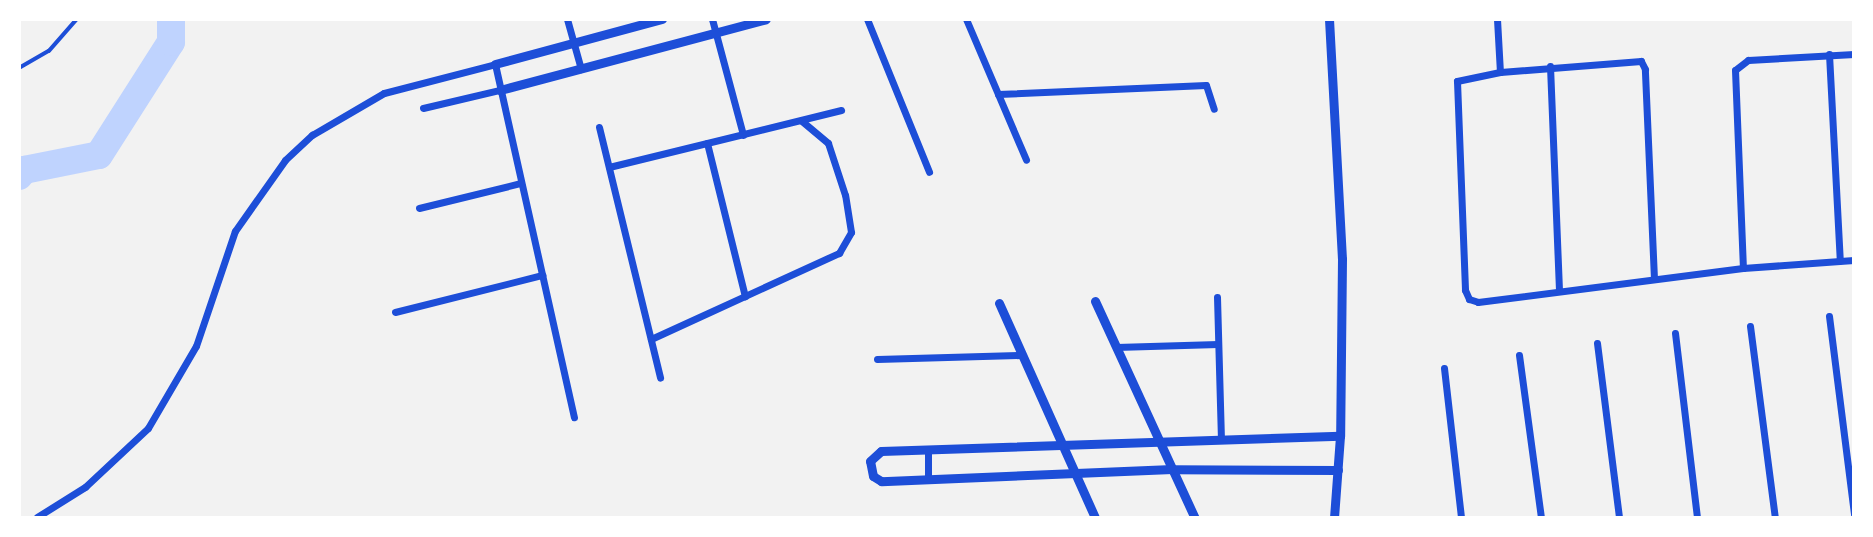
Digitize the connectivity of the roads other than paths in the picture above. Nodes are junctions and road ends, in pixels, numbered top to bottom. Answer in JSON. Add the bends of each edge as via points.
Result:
{"nodes":[{"id":1,"x":77,"y":19,"type":"edge"},
{"id":2,"x":568,"y":19,"type":"edge"},
{"id":3,"x":662,"y":19,"type":"edge"},
{"id":4,"x":712,"y":19,"type":"edge"},
{"id":5,"x":766,"y":19,"type":"edge"},
{"id":6,"x":867,"y":19,"type":"edge"},
{"id":7,"x":966,"y":19,"type":"edge"},
{"id":8,"x":1329,"y":19,"type":"edge"},
{"id":9,"x":1497,"y":19,"type":"edge"},
{"id":10,"x":716,"y":32,"type":"junction"},
{"id":11,"x":574,"y":43,"type":"junction"},
{"id":12,"x":1829,"y":54,"type":"junction"},
{"id":13,"x":1854,"y":54,"type":"edge"},
{"id":14,"x":495,"y":64,"type":"junction"},
{"id":15,"x":1550,"y":66,"type":"junction"},
{"id":16,"x":19,"y":68,"type":"edge"},
{"id":17,"x":580,"y":69,"type":"junction"},
{"id":18,"x":1500,"y":72,"type":"junction"},
{"id":19,"x":500,"y":90,"type":"junction"},
{"id":20,"x":998,"y":94,"type":"junction"},
{"id":21,"x":423,"y":108,"type":"dead end"},
{"id":22,"x":1214,"y":109,"type":"dead end"},
{"id":23,"x":841,"y":110,"type":"dead end"},
{"id":24,"x":801,"y":120,"type":"junction"},
{"id":25,"x":599,"y":127,"type":"dead end"},
{"id":26,"x":743,"y":135,"type":"junction"},
{"id":27,"x":707,"y":143,"type":"junction"},
{"id":28,"x":1027,"y":160,"type":"dead end"},
{"id":29,"x":609,"y":167,"type":"junction"},
{"id":30,"x":929,"y":172,"type":"dead end"},
{"id":31,"x":521,"y":183,"type":"junction"},
{"id":32,"x":419,"y":208,"type":"dead end"},
{"id":33,"x":1854,"y":260,"type":"edge"},
{"id":34,"x":1840,"y":261,"type":"junction"},
{"id":35,"x":1744,"y":268,"type":"junction"},
{"id":36,"x":542,"y":275,"type":"junction"},
{"id":37,"x":1654,"y":279,"type":"junction"},
{"id":38,"x":1559,"y":291,"type":"junction"},
{"id":39,"x":746,"y":296,"type":"junction"},
{"id":40,"x":1217,"y":297,"type":"dead end"},
{"id":41,"x":1095,"y":301,"type":"dead end"},
{"id":42,"x":999,"y":303,"type":"dead end"},
{"id":43,"x":395,"y":312,"type":"dead end"},
{"id":44,"x":1829,"y":316,"type":"dead end"},
{"id":45,"x":1750,"y":326,"type":"dead end"},
{"id":46,"x":1675,"y":333,"type":"dead end"},
{"id":47,"x":651,"y":339,"type":"junction"},
{"id":48,"x":1597,"y":343,"type":"dead end"},
{"id":49,"x":1218,"y":344,"type":"junction"},
{"id":50,"x":1116,"y":347,"type":"junction"},
{"id":51,"x":1021,"y":355,"type":"junction"},
{"id":52,"x":1519,"y":355,"type":"dead end"},
{"id":53,"x":877,"y":359,"type":"dead end"},
{"id":54,"x":1444,"y":368,"type":"dead end"},
{"id":55,"x":660,"y":378,"type":"dead end"},
{"id":56,"x":574,"y":417,"type":"dead end"},
{"id":57,"x":1340,"y":436,"type":"junction"},
{"id":58,"x":1221,"y":437,"type":"junction"},
{"id":59,"x":1159,"y":443,"type":"junction"},
{"id":60,"x":1059,"y":445,"type":"junction"},
{"id":61,"x":928,"y":449,"type":"junction"},
{"id":62,"x":1172,"y":469,"type":"junction"},
{"id":63,"x":1338,"y":470,"type":"junction"},
{"id":64,"x":1076,"y":475,"type":"junction"},
{"id":65,"x":928,"y":480,"type":"junction"},
{"id":66,"x":1854,"y":514,"type":"edge"},
{"id":67,"x":37,"y":517,"type":"edge"},
{"id":68,"x":1095,"y":518,"type":"edge"},
{"id":69,"x":1195,"y":518,"type":"edge"},
{"id":70,"x":1334,"y":518,"type":"edge"},
{"id":71,"x":1461,"y":518,"type":"edge"},
{"id":72,"x":1541,"y":518,"type":"edge"},
{"id":73,"x":1619,"y":518,"type":"edge"},
{"id":74,"x":1697,"y":518,"type":"edge"},
{"id":75,"x":1775,"y":518,"type":"edge"}],
"edges":[{"from":1,"to":16,"type":"lane","via":[[49,51]]},
{"from":2,"to":11,"type":"street"},
{"from":3,"to":11,"type":"street"},
{"from":4,"to":10,"type":"street"},
{"from":5,"to":10,"type":"street"},
{"from":6,"to":30,"type":"street"},
{"from":7,"to":20,"type":"street"},
{"from":8,"to":57,"type":"street","via":[[1342,259]]},
{"from":9,"to":18,"type":"street"},
{"from":10,"to":17,"type":"street"},
{"from":10,"to":26,"type":"street"},
{"from":11,"to":14,"type":"street"},
{"from":11,"to":17,"type":"street"},
{"from":12,"to":13,"type":"street"},
{"from":12,"to":34,"type":"street"},
{"from":12,"to":35,"type":"street","via":[[1748,60],[1735,70]]},
{"from":14,"to":19,"type":"street"},
{"from":14,"to":67,"type":"street","via":[[384,93],[312,135],[285,160],[235,231],[196,346],[148,428],[85,487]]},
{"from":15,"to":18,"type":"street"},
{"from":15,"to":37,"type":"street","via":[[1641,61],[1645,69]]},
{"from":15,"to":38,"type":"street"},
{"from":17,"to":19,"type":"street"},
{"from":18,"to":38,"type":"street","via":[[1457,81],[1465,290],[1469,299],[1478,302]]},
{"from":19,"to":21,"type":"street"},
{"from":19,"to":31,"type":"street"},
{"from":20,"to":22,"type":"street","via":[[1206,85]]},
{"from":20,"to":28,"type":"street"},
{"from":23,"to":24,"type":"street"},
{"from":24,"to":26,"type":"street"},
{"from":24,"to":39,"type":"street","via":[[828,143],[851,232],[839,253]]},
{"from":25,"to":29,"type":"street"},
{"from":26,"to":27,"type":"street"},
{"from":27,"to":29,"type":"street"},
{"from":27,"to":39,"type":"street"},
{"from":29,"to":47,"type":"street"},
{"from":31,"to":32,"type":"street"},
{"from":31,"to":36,"type":"street"},
{"from":33,"to":34,"type":"street"},
{"from":34,"to":35,"type":"street"},
{"from":35,"to":37,"type":"street"},
{"from":36,"to":43,"type":"street"},
{"from":36,"to":56,"type":"street"},
{"from":37,"to":38,"type":"street"},
{"from":39,"to":47,"type":"street"},
{"from":40,"to":49,"type":"street"},
{"from":41,"to":50,"type":"street"},
{"from":42,"to":51,"type":"street"},
{"from":44,"to":66,"type":"street"},
{"from":45,"to":75,"type":"street"},
{"from":46,"to":74,"type":"street"},
{"from":47,"to":55,"type":"street"},
{"from":48,"to":73,"type":"street"},
{"from":49,"to":50,"type":"street"},
{"from":49,"to":58,"type":"street"},
{"from":50,"to":59,"type":"street"},
{"from":51,"to":53,"type":"street"},
{"from":51,"to":60,"type":"street"},
{"from":52,"to":72,"type":"street"},
{"from":54,"to":71,"type":"street"},
{"from":57,"to":58,"type":"street"},
{"from":57,"to":63,"type":"street"},
{"from":58,"to":59,"type":"street"},
{"from":59,"to":60,"type":"street"},
{"from":59,"to":62,"type":"street"},
{"from":60,"to":61,"type":"street"},
{"from":60,"to":64,"type":"street"},
{"from":61,"to":65,"type":"street"},
{"from":61,"to":65,"type":"street","via":[[881,451],[870,461],[873,476],[881,481]]},
{"from":62,"to":63,"type":"street"},
{"from":62,"to":64,"type":"street"},
{"from":62,"to":69,"type":"street"},
{"from":63,"to":70,"type":"street"},
{"from":64,"to":65,"type":"street"},
{"from":64,"to":68,"type":"street"}]}
